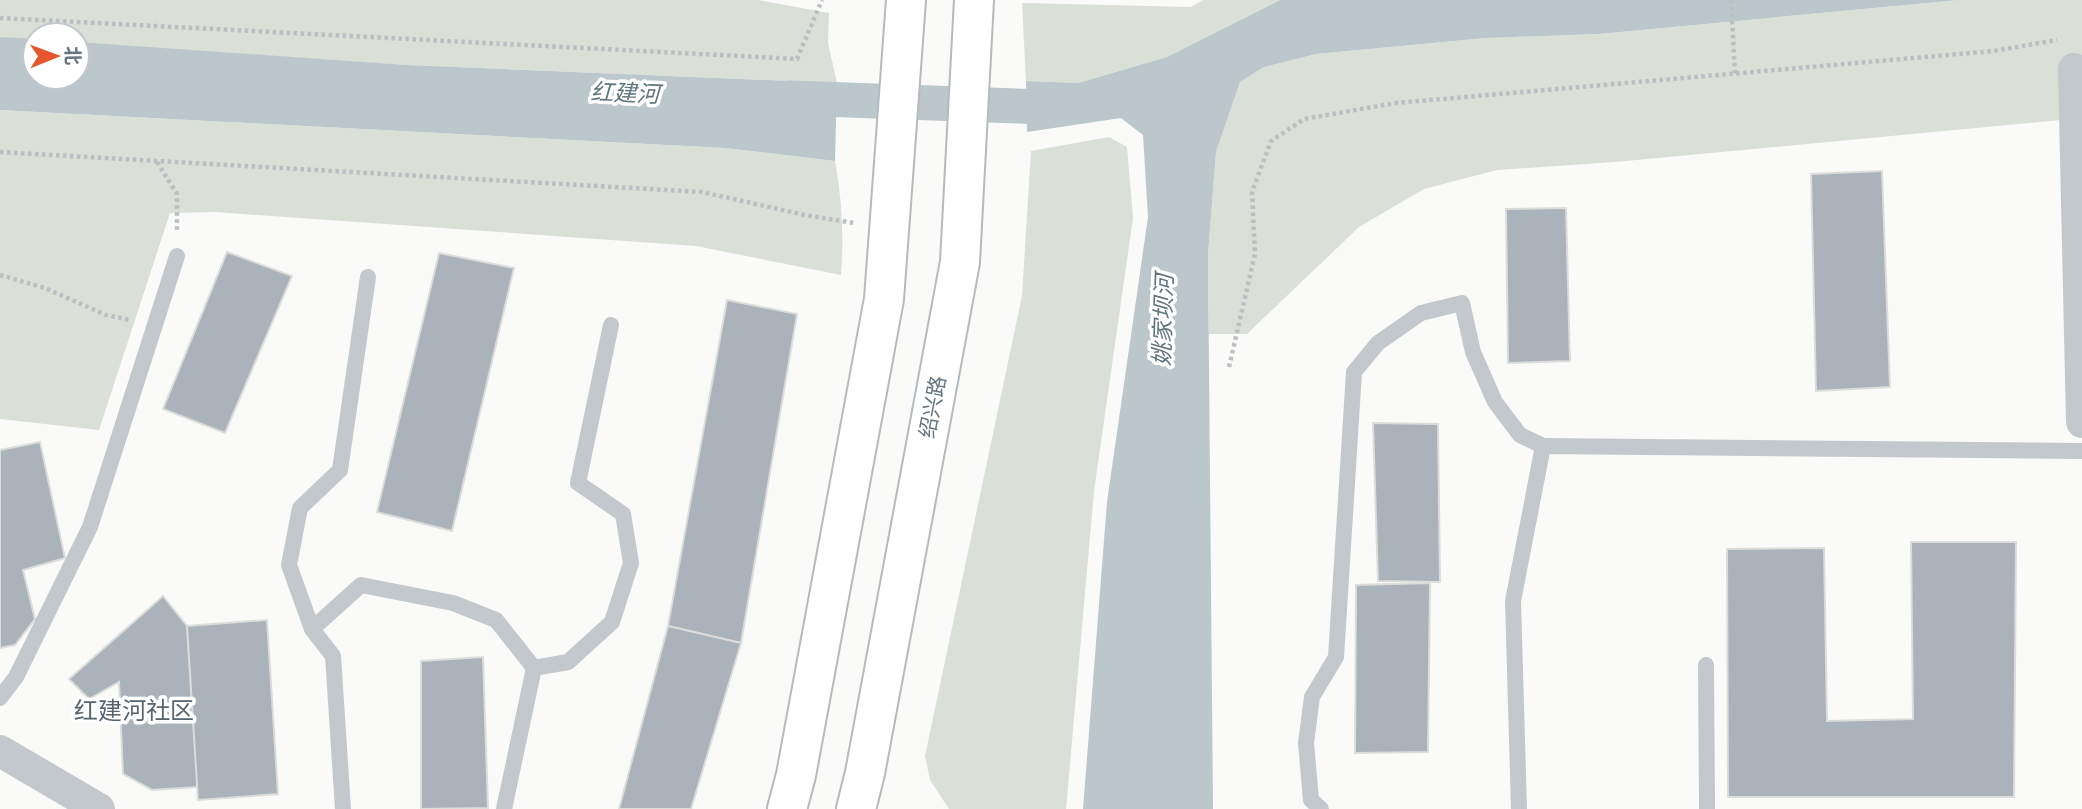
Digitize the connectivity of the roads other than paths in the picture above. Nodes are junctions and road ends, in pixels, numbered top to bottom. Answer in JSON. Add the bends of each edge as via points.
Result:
{"nodes":[{"id":1,"x":906,"y":0,"type":"edge"},
{"id":2,"x":974,"y":0,"type":"edge"},
{"id":3,"x":2074,"y":69,"type":"dead end"},
{"id":4,"x":177,"y":256,"type":"road end"},
{"id":5,"x":368,"y":277,"type":"dead end"},
{"id":6,"x":611,"y":325,"type":"dead end"},
{"id":7,"x":2082,"y":422,"type":"edge"},
{"id":8,"x":1544,"y":446,"type":"junction"},
{"id":9,"x":2082,"y":451,"type":"edge"},
{"id":10,"x":312,"y":629,"type":"junction"},
{"id":11,"x":1706,"y":665,"type":"dead end"},
{"id":12,"x":534,"y":668,"type":"junction"},
{"id":13,"x":0,"y":698,"type":"edge"},
{"id":14,"x":0,"y":751,"type":"edge"},
{"id":15,"x":99,"y":809,"type":"edge"},
{"id":16,"x":343,"y":809,"type":"edge"},
{"id":17,"x":504,"y":809,"type":"edge"},
{"id":18,"x":787,"y":809,"type":"edge"},
{"id":19,"x":856,"y":809,"type":"edge"},
{"id":20,"x":1321,"y":809,"type":"edge"},
{"id":21,"x":1519,"y":809,"type":"edge"},
{"id":22,"x":1707,"y":809,"type":"edge"}],
"edges":[{"from":1,"to":18,"type":"main road","via":[[884,299]]},
{"from":2,"to":19,"type":"main road","name":"绍兴路","via":[[960,262]]},
{"from":3,"to":7,"type":"street"},
{"from":4,"to":13,"type":"lane","via":[[90,527],[16,677]]},
{"from":5,"to":10,"type":"lane","via":[[340,470],[300,508],[289,565]]},
{"from":6,"to":12,"type":"lane","via":[[578,483],[622,514],[631,563],[612,622],[568,662]]},
{"from":8,"to":9,"type":"lane"},
{"from":8,"to":20,"type":"lane","via":[[1520,435],[1495,402],[1473,352],[1462,303],[1420,313],[1378,343],[1354,372],[1336,657],[1312,697],[1306,743],[1311,800]]},
{"from":8,"to":21,"type":"lane","via":[[1513,601]]},
{"from":10,"to":12,"type":"lane","via":[[361,585],[453,603],[496,620]]},
{"from":10,"to":16,"type":"lane","via":[[333,656]]},
{"from":11,"to":22,"type":"lane"},
{"from":12,"to":17,"type":"lane"},
{"from":14,"to":15,"type":"street"}]}
